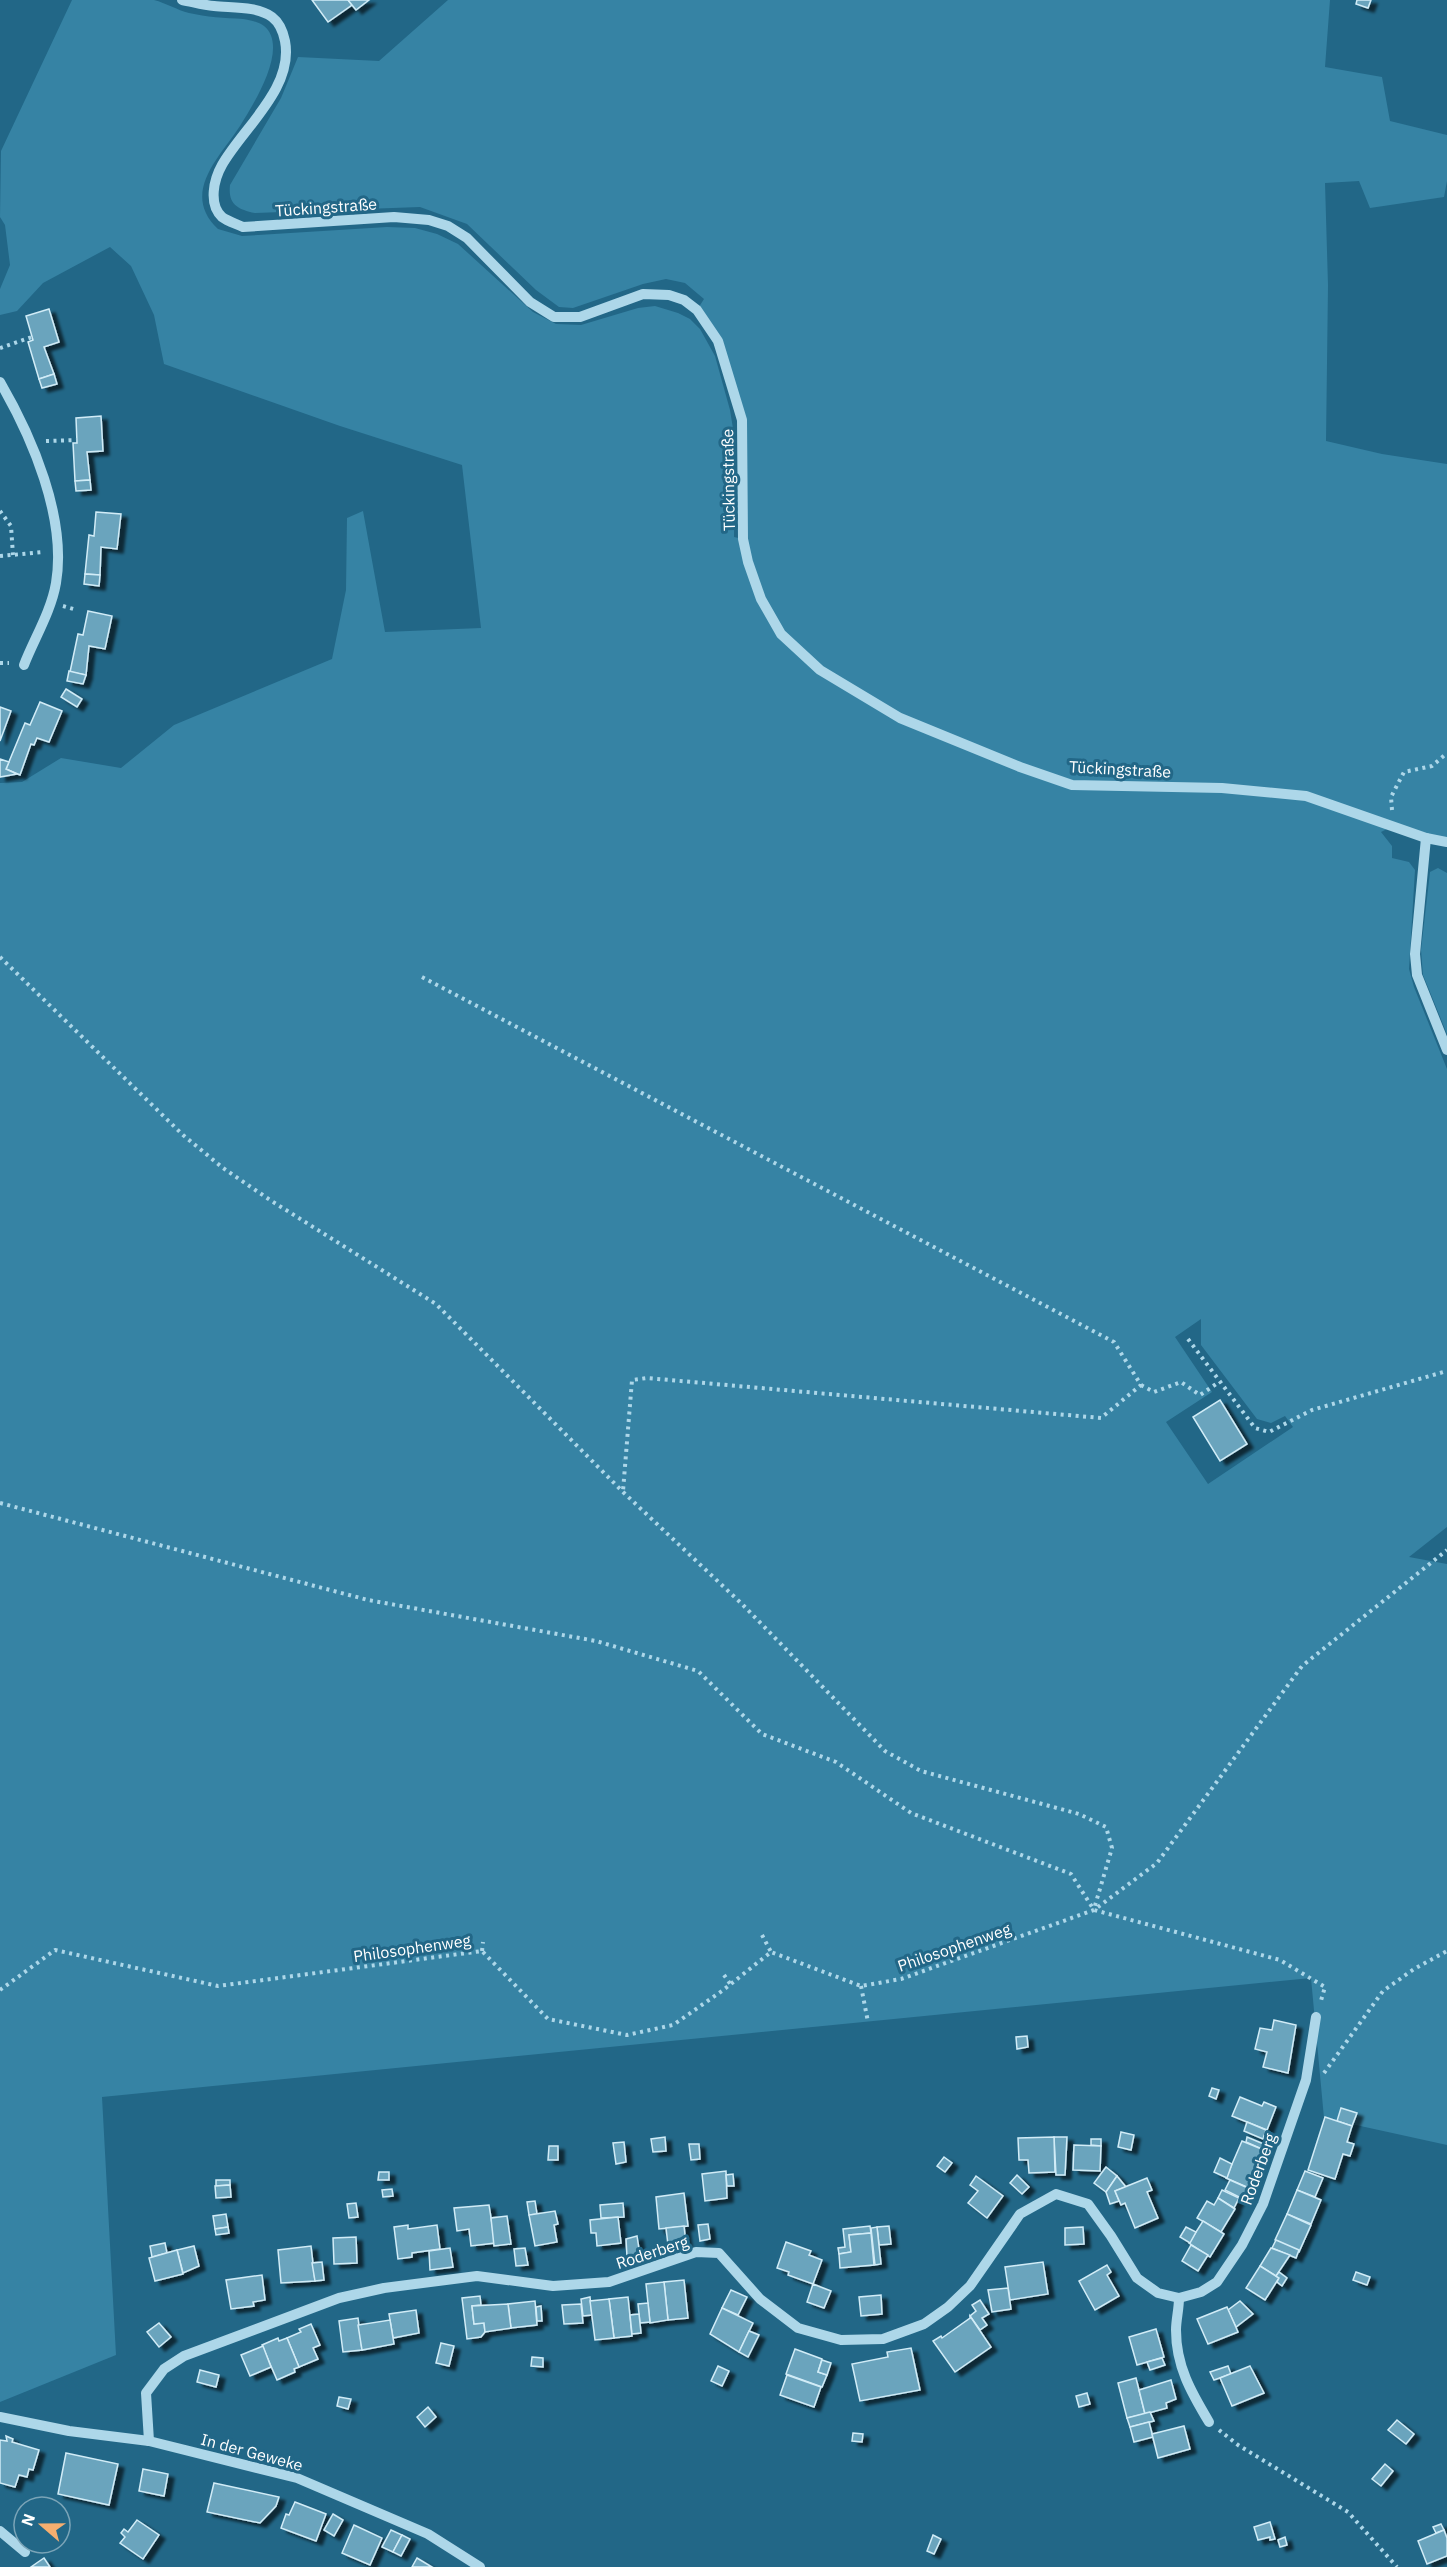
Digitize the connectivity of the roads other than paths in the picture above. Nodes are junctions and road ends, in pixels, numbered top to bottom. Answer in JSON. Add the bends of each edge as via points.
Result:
{"nodes":[{"id":1,"x":182,"y":0,"type":"edge"},
{"id":2,"x":0,"y":382,"type":"edge"},
{"id":3,"x":24,"y":665,"type":"dead end"},
{"id":4,"x":1426,"y":838,"type":"junction"},
{"id":5,"x":1447,"y":842,"type":"edge"},
{"id":6,"x":1447,"y":1050,"type":"edge"},
{"id":7,"x":1316,"y":2017,"type":"road end"},
{"id":8,"x":1179,"y":2298,"type":"junction"},
{"id":9,"x":0,"y":2417,"type":"edge"},
{"id":10,"x":1209,"y":2422,"type":"road end"},
{"id":11,"x":149,"y":2441,"type":"junction"},
{"id":12,"x":0,"y":2531,"type":"edge"},
{"id":13,"x":12,"y":2541,"type":"edge"},
{"id":14,"x":480,"y":2567,"type":"edge"}],
"edges":[{"from":1,"to":4,"type":"street","name":"Tückingstraße","via":[[271,16],[282,27],[285,38],[287,53],[280,76],[250,129],[222,165],[214,186],[214,202],[222,217],[243,227],[394,217],[429,220],[467,238],[530,302],[554,317],[580,317],[643,294],[669,295],[697,310],[718,341],[742,420],[744,539],[754,580],[781,634],[820,670],[900,718],[1072,785],[1266,791],[1306,796]]},
{"from":2,"to":3,"type":"street","via":[[18,412],[43,471],[55,528],[56,582]]},
{"from":4,"to":5,"type":"street","name":"Tückingstraße"},
{"from":4,"to":6,"type":"street","via":[[1415,954],[1417,975]]},
{"from":7,"to":8,"type":"street","name":"Roderberg","via":[[1306,2080],[1263,2204],[1217,2282],[1201,2292]]},
{"from":8,"to":10,"type":"street","via":[[1177,2355],[1186,2382]]},
{"from":8,"to":11,"type":"street","name":"Roderberg","via":[[1158,2293],[1137,2278],[1088,2204],[1056,2194],[1020,2214],[970,2286],[948,2307],[924,2324],[882,2339],[841,2340],[798,2328],[760,2299],[719,2253],[696,2252],[609,2283],[553,2286],[477,2276],[384,2288],[339,2298],[286,2317],[184,2356],[164,2369],[147,2393]]},
{"from":9,"to":11,"type":"street","name":"In der Geweke"},
{"from":11,"to":14,"type":"street","name":"In der Geweke","via":[[297,2478],[428,2534]]},
{"from":12,"to":13,"type":"street"}]}
